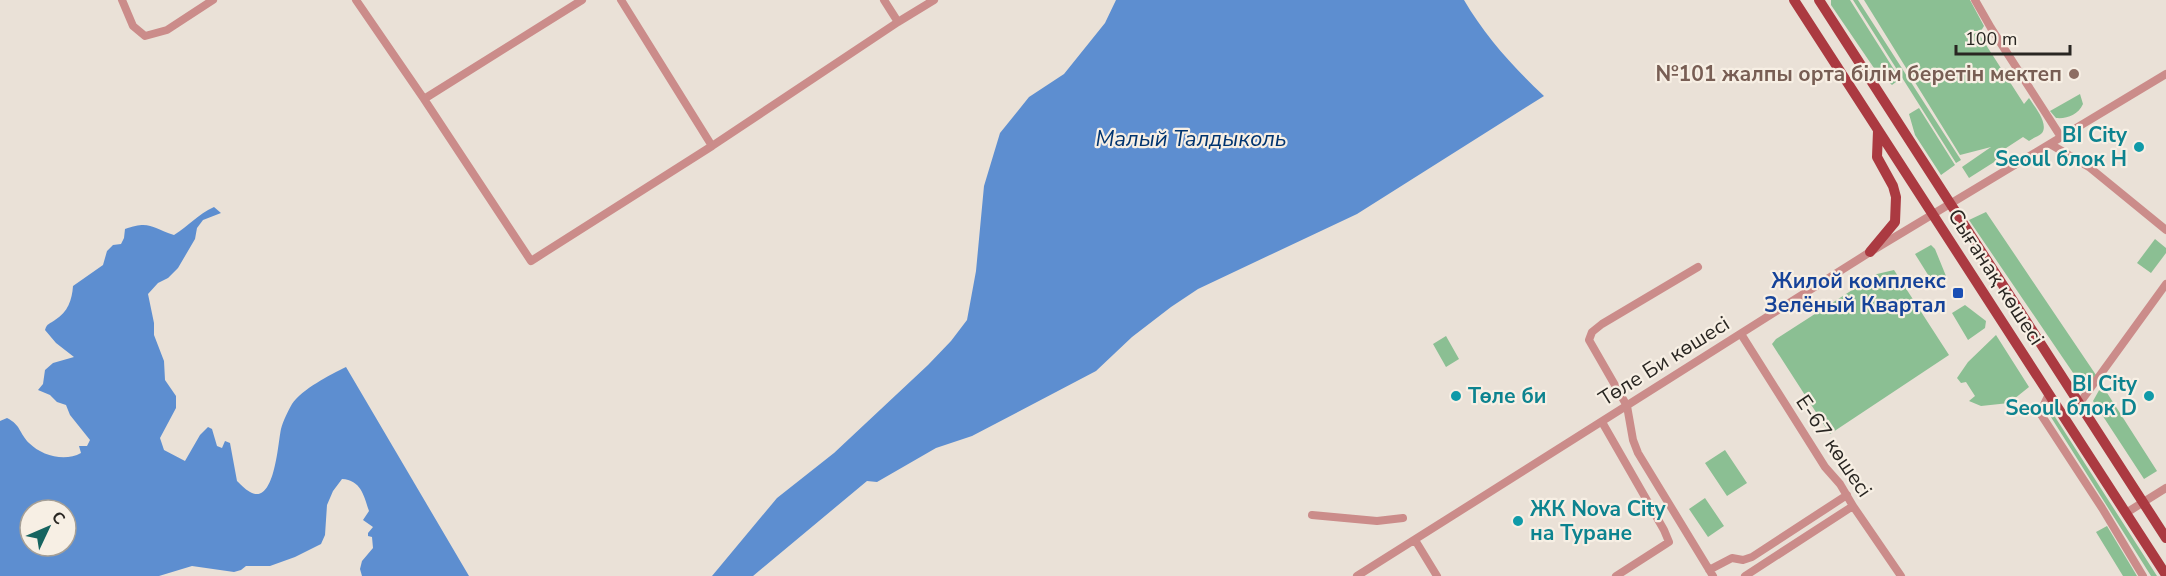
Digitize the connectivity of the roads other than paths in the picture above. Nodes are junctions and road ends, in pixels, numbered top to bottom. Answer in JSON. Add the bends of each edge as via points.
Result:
{"nodes":[{"id":1,"x":122,"y":0,"type":"edge"},
{"id":2,"x":213,"y":0,"type":"edge"},
{"id":3,"x":356,"y":0,"type":"edge"},
{"id":4,"x":582,"y":0,"type":"edge"},
{"id":5,"x":621,"y":0,"type":"edge"},
{"id":6,"x":884,"y":0,"type":"edge"},
{"id":7,"x":934,"y":0,"type":"edge"},
{"id":8,"x":1794,"y":0,"type":"edge"},
{"id":9,"x":1819,"y":0,"type":"edge"},
{"id":10,"x":1975,"y":0,"type":"edge"},
{"id":11,"x":898,"y":22,"type":"junction"},
{"id":12,"x":2166,"y":74,"type":"edge"},
{"id":13,"x":424,"y":99,"type":"junction"},
{"id":14,"x":1878,"y":131,"type":"junction"},
{"id":15,"x":2061,"y":137,"type":"junction"},
{"id":16,"x":2050,"y":144,"type":"junction"},
{"id":17,"x":712,"y":146,"type":"junction"},
{"id":18,"x":1950,"y":204,"type":"junction"},
{"id":19,"x":1933,"y":215,"type":"junction"},
{"id":20,"x":2166,"y":230,"type":"edge"},
{"id":21,"x":1870,"y":252,"type":"junction"},
{"id":22,"x":1698,"y":267,"type":"dead end"},
{"id":23,"x":2166,"y":284,"type":"edge"},
{"id":24,"x":1741,"y":334,"type":"junction"},
{"id":25,"x":2049,"y":394,"type":"junction"},
{"id":26,"x":2079,"y":404,"type":"junction"},
{"id":27,"x":1627,"y":406,"type":"junction"},
{"id":28,"x":1602,"y":422,"type":"junction"},
{"id":29,"x":2166,"y":488,"type":"edge"},
{"id":30,"x":1847,"y":495,"type":"junction"},
{"id":31,"x":2143,"y":502,"type":"junction"},
{"id":32,"x":1853,"y":506,"type":"junction"},
{"id":33,"x":2126,"y":513,"type":"junction"},
{"id":34,"x":1312,"y":515,"type":"dead end"},
{"id":35,"x":1403,"y":518,"type":"dead end"},
{"id":36,"x":2166,"y":538,"type":"edge"},
{"id":37,"x":1415,"y":540,"type":"junction"},
{"id":38,"x":1711,"y":573,"type":"edge"},
{"id":39,"x":2166,"y":575,"type":"edge"},
{"id":40,"x":1357,"y":576,"type":"edge"},
{"id":41,"x":1437,"y":576,"type":"edge"},
{"id":42,"x":1616,"y":576,"type":"edge"},
{"id":43,"x":1745,"y":576,"type":"edge"},
{"id":44,"x":1901,"y":576,"type":"edge"},
{"id":45,"x":2142,"y":576,"type":"edge"}],
"edges":[{"from":1,"to":2,"type":"street","via":[[133,26],[146,36],[167,30]]},
{"from":3,"to":13,"type":"street"},
{"from":4,"to":13,"type":"street"},
{"from":5,"to":17,"type":"street"},
{"from":6,"to":11,"type":"street"},
{"from":7,"to":11,"type":"street"},
{"from":8,"to":14,"type":"main road","name":"Сығанақ көшесі"},
{"from":9,"to":18,"type":"main road","name":"Сығанақ көшесі"},
{"from":10,"to":15,"type":"street"},
{"from":11,"to":17,"type":"street"},
{"from":12,"to":15,"type":"street"},
{"from":13,"to":17,"type":"street","via":[[531,261]]},
{"from":14,"to":19,"type":"main road","name":"Сығанақ көшесі"},
{"from":14,"to":21,"type":"main road","via":[[1877,157],[1893,186],[1895,222]]},
{"from":15,"to":16,"type":"street"},
{"from":16,"to":18,"type":"street"},
{"from":16,"to":20,"type":"street","via":[[2089,167]]},
{"from":18,"to":19,"type":"street","name":"Төле Би көшесі"},
{"from":18,"to":26,"type":"main road","name":"Сығанақ көшесі"},
{"from":19,"to":21,"type":"street","name":"Төле Би көшесі"},
{"from":19,"to":25,"type":"main road","name":"Сығанақ көшесі"},
{"from":21,"to":24,"type":"street","name":"Төле Би көшесі"},
{"from":22,"to":27,"type":"street","via":[[1602,324],[1590,336]]},
{"from":23,"to":26,"type":"street"},
{"from":24,"to":27,"type":"street","name":"Төле Би көшесі"},
{"from":24,"to":30,"type":"street","name":"Е-67 көшесі","via":[[1799,428]]},
{"from":25,"to":33,"type":"main road","name":"Сығанақ көшесі"},
{"from":25,"to":45,"type":"street","via":[[2040,413]]},
{"from":26,"to":31,"type":"main road","name":"Сығанақ көшесі"},
{"from":27,"to":28,"type":"street","name":"Төле Би көшесі"},
{"from":27,"to":38,"type":"street","via":[[1638,453]]},
{"from":28,"to":37,"type":"street","name":"Төле Би көшесі"},
{"from":28,"to":42,"type":"street","via":[[1669,543]]},
{"from":29,"to":31,"type":"street"},
{"from":30,"to":32,"type":"street","name":"Е-67 көшесі"},
{"from":30,"to":38,"type":"street","via":[[1752,557],[1732,558]]},
{"from":31,"to":33,"type":"street"},
{"from":31,"to":36,"type":"main road","name":"Сығанақ көшесі"},
{"from":32,"to":43,"type":"street"},
{"from":32,"to":44,"type":"street","name":"Е-67 көшесі"},
{"from":33,"to":39,"type":"main road","name":"Сығанақ көшесі"},
{"from":34,"to":35,"type":"street","via":[[1377,521]]},
{"from":37,"to":40,"type":"street","name":"Төле Би көшесі"},
{"from":37,"to":41,"type":"street"}]}
